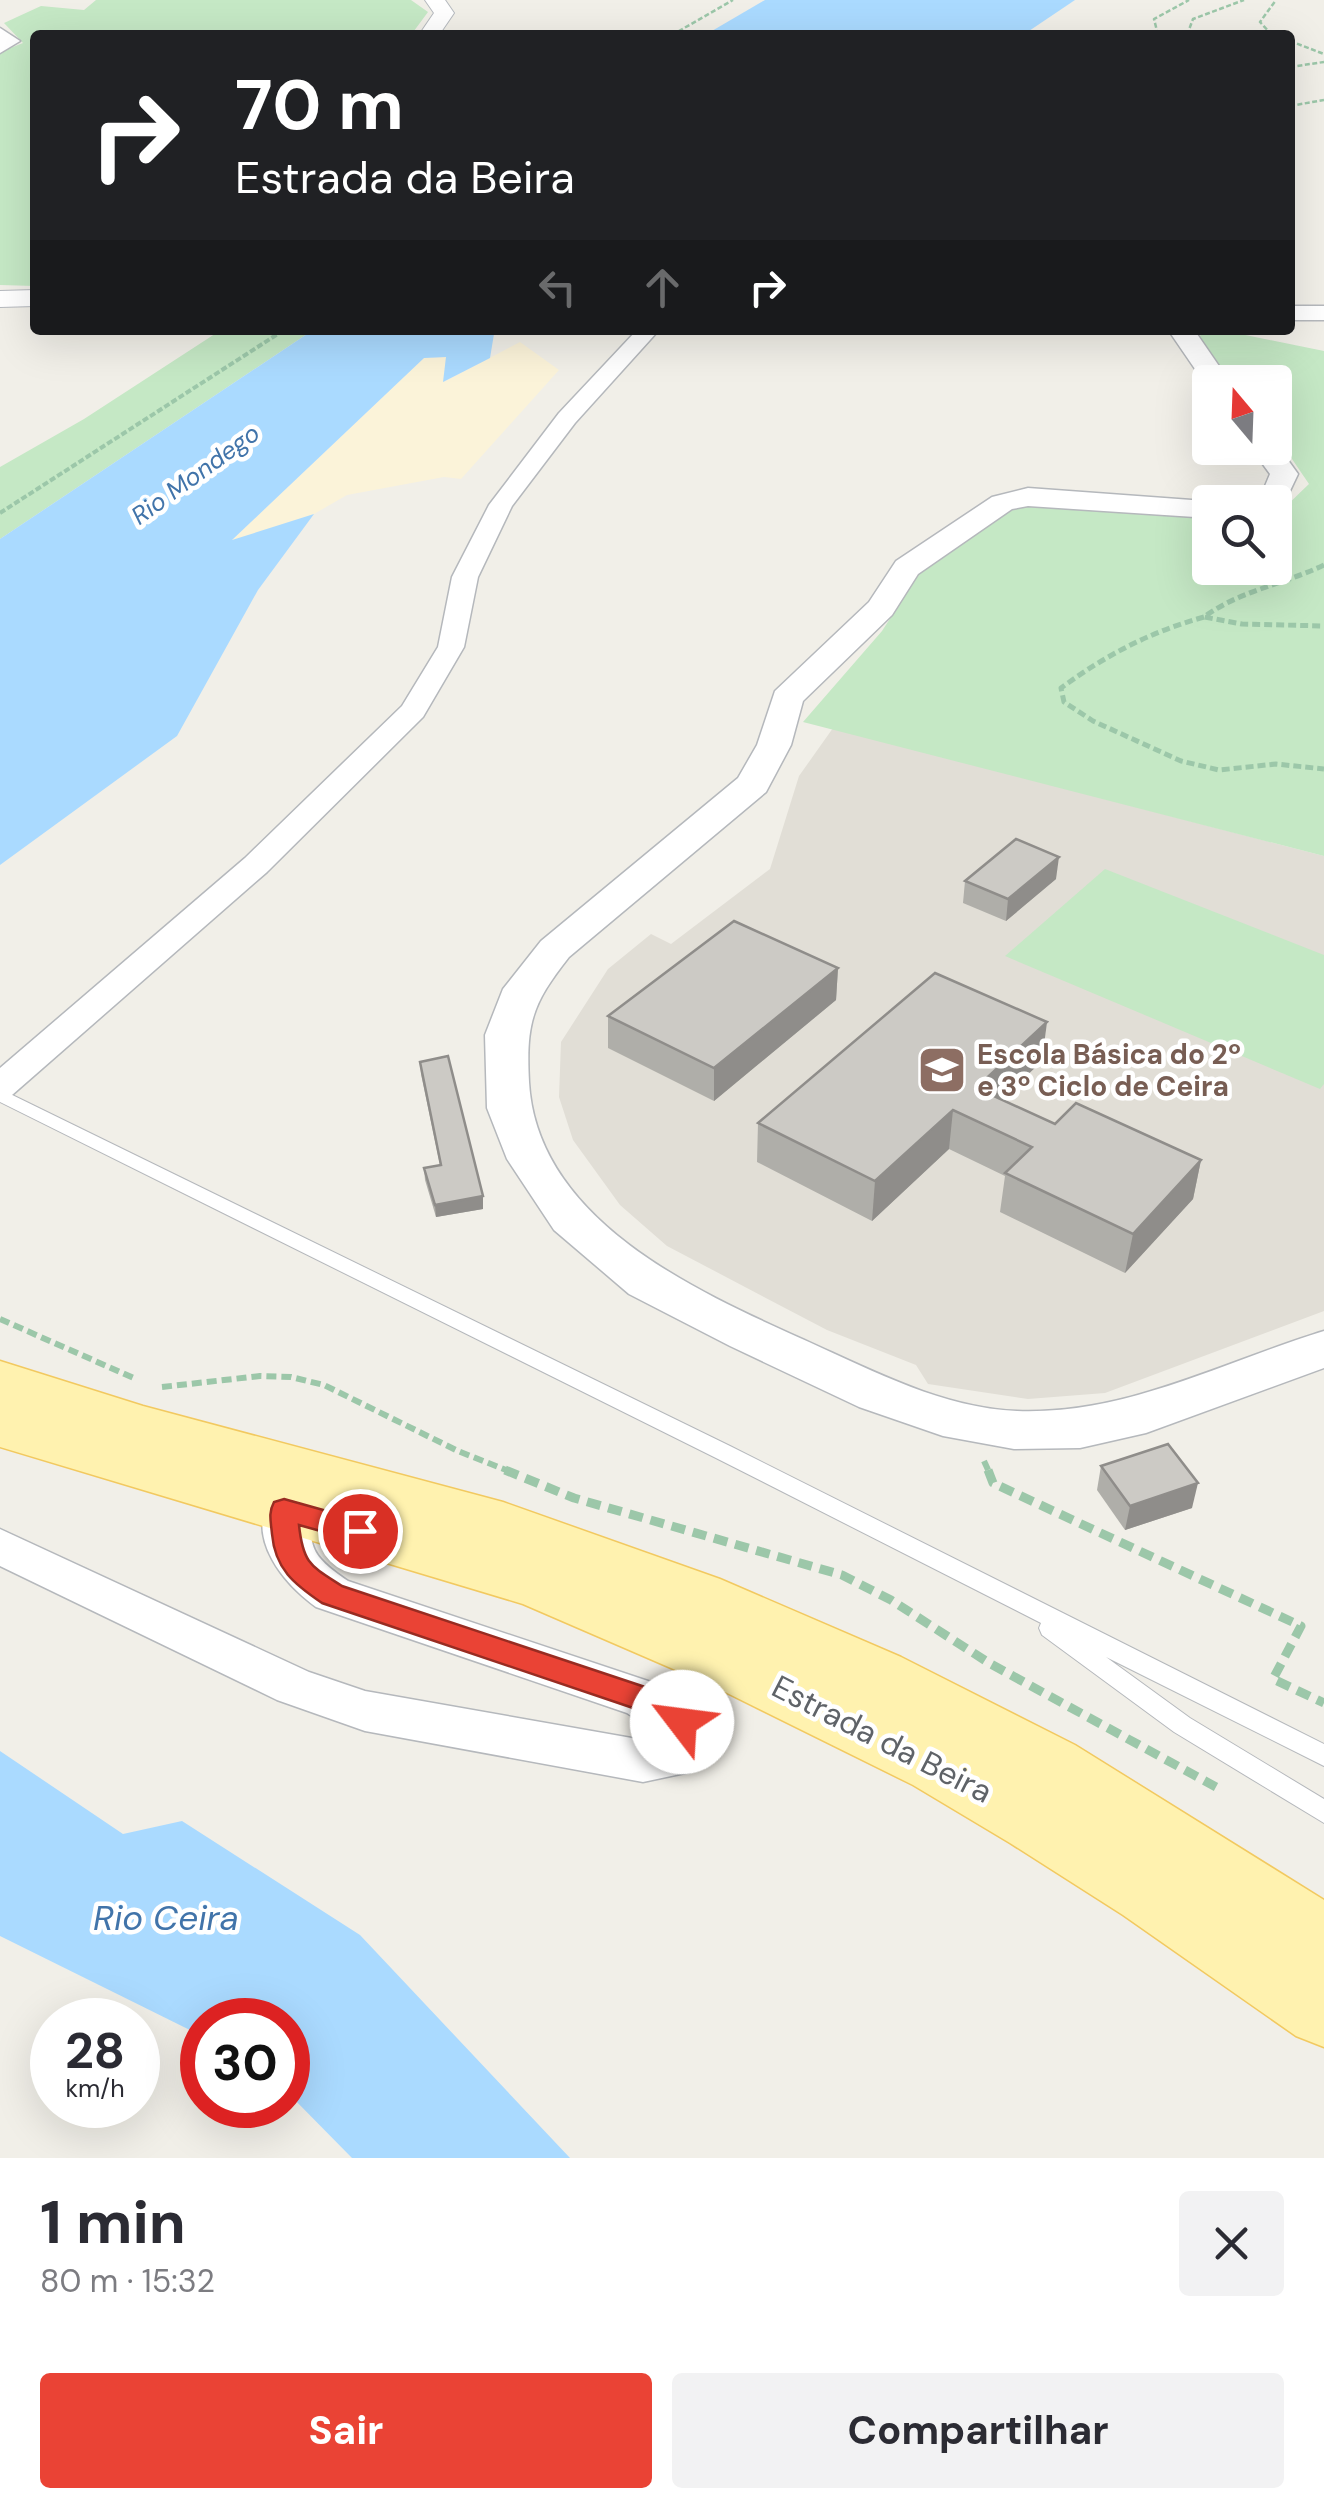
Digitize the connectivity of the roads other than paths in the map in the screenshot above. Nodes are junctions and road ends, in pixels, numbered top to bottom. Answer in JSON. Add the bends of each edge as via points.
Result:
{"nodes":[{"id":1,"x":435,"y":0,"type":"edge"},
{"id":2,"x":433,"y":30,"type":"edge"},
{"id":3,"x":0,"y":32,"type":"edge"},
{"id":4,"x":0,"y":48,"type":"edge"},
{"id":5,"x":30,"y":298,"type":"edge"},
{"id":6,"x":0,"y":299,"type":"edge"},
{"id":7,"x":1295,"y":313,"type":"edge"},
{"id":8,"x":1324,"y":313,"type":"edge"},
{"id":9,"x":644,"y":335,"type":"edge"},
{"id":10,"x":1184,"y":335,"type":"edge"},
{"id":11,"x":1204,"y":365,"type":"edge"},
{"id":12,"x":1192,"y":508,"type":"edge"},
{"id":13,"x":0,"y":1087,"type":"edge"},
{"id":14,"x":0,"y":1095,"type":"edge"},
{"id":15,"x":1324,"y":1349,"type":"edge"},
{"id":16,"x":0,"y":1384,"type":"edge"},
{"id":17,"x":0,"y":1424,"type":"edge"},
{"id":18,"x":284,"y":1510,"type":"junction"},
{"id":19,"x":0,"y":1546,"type":"edge"},
{"id":20,"x":1010,"y":1598,"type":"junction"},
{"id":21,"x":1324,"y":1756,"type":"edge"},
{"id":22,"x":1324,"y":1812,"type":"edge"},
{"id":23,"x":1324,"y":1943,"type":"edge"},
{"id":24,"x":1324,"y":2010,"type":"edge"}],
"edges":[{"from":1,"to":2,"type":"main road","via":[[444,14]]},
{"from":3,"to":4,"type":"street","via":[[12,41]]},
{"from":5,"to":6,"type":"main road"},
{"from":7,"to":8,"type":"street"},
{"from":9,"to":13,"type":"street","via":[[567,418],[502,504],[465,577],[451,647],[413,711],[256,865]]},
{"from":10,"to":11,"type":"street"},
{"from":12,"to":15,"type":"street","via":[[1028,497],[1002,503],[907,568],[881,608],[787,698],[774,745],[753,784],[555,949],[523,989],[506,1035],[509,1108],[529,1159],[570,1219],[646,1282],[877,1394],[943,1417],[1014,1430],[1080,1430],[1146,1414]]},
{"from":14,"to":20,"type":"lane"},
{"from":16,"to":23,"type":"main road","name":"Estrada da Beira","via":[[516,1532],[739,1619],[885,1683],[1050,1768]]},
{"from":17,"to":18,"type":"main road","name":"Estrada da Beira"},
{"from":18,"to":19,"type":"street","via":[[288,1553],[300,1573],[332,1594],[643,1699],[682,1722],[686,1741],[673,1757],[643,1761],[365,1711],[293,1686]]},
{"from":18,"to":24,"type":"main road","name":"Estrada da Beira","via":[[541,1584],[841,1713],[1036,1820]]},
{"from":20,"to":21,"type":"lane"},
{"from":20,"to":22,"type":"lane","via":[[1182,1725]]}]}
